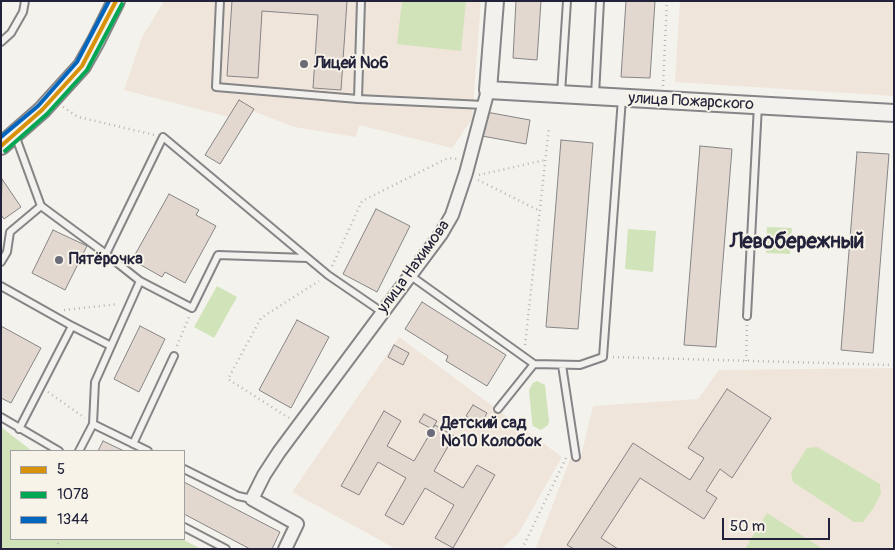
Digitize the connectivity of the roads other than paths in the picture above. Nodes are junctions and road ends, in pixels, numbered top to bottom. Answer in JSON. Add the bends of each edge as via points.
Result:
{"nodes":[{"id":1,"x":25,"y":1,"type":"edge"},
{"id":2,"x":116,"y":1,"type":"edge"},
{"id":3,"x":220,"y":1,"type":"edge"},
{"id":4,"x":362,"y":1,"type":"edge"},
{"id":5,"x":495,"y":1,"type":"edge"},
{"id":6,"x":567,"y":1,"type":"edge"},
{"id":7,"x":600,"y":1,"type":"edge"},
{"id":8,"x":1,"y":42,"type":"edge"},
{"id":9,"x":561,"y":94,"type":"junction"},
{"id":10,"x":595,"y":96,"type":"junction"},
{"id":11,"x":486,"y":97,"type":"junction"},
{"id":12,"x":622,"y":98,"type":"junction"},
{"id":13,"x":358,"y":99,"type":"junction"},
{"id":14,"x":758,"y":105,"type":"junction"},
{"id":15,"x":894,"y":113,"type":"edge"},
{"id":16,"x":15,"y":135,"type":"junction"},
{"id":17,"x":1,"y":146,"type":"edge"},
{"id":18,"x":40,"y":206,"type":"junction"},
{"id":19,"x":106,"y":254,"type":"junction"},
{"id":20,"x":308,"y":258,"type":"junction"},
{"id":21,"x":1,"y":262,"type":"edge"},
{"id":22,"x":411,"y":276,"type":"junction"},
{"id":23,"x":140,"y":281,"type":"junction"},
{"id":24,"x":1,"y":286,"type":"edge"},
{"id":25,"x":382,"y":312,"type":"junction"},
{"id":26,"x":747,"y":316,"type":"road end"},
{"id":27,"x":72,"y":326,"type":"junction"},
{"id":28,"x":111,"y":346,"type":"junction"},
{"id":29,"x":174,"y":356,"type":"road end"},
{"id":30,"x":534,"y":364,"type":"junction"},
{"id":31,"x":562,"y":364,"type":"junction"},
{"id":32,"x":498,"y":410,"type":"dead end"},
{"id":33,"x":1,"y":417,"type":"edge"},
{"id":34,"x":93,"y":424,"type":"junction"},
{"id":35,"x":19,"y":429,"type":"junction"},
{"id":36,"x":133,"y":444,"type":"junction"},
{"id":37,"x":57,"y":450,"type":"edge"},
{"id":38,"x":80,"y":450,"type":"edge"},
{"id":39,"x":146,"y":450,"type":"edge"},
{"id":40,"x":575,"y":453,"type":"road end"},
{"id":41,"x":185,"y":470,"type":"edge"},
{"id":42,"x":252,"y":499,"type":"junction"},
{"id":43,"x":185,"y":528,"type":"edge"},
{"id":44,"x":226,"y":549,"type":"edge"},
{"id":45,"x":285,"y":549,"type":"edge"}],
"edges":[{"from":1,"to":8,"type":"lane","via":[[23,12],[11,33]]},
{"from":2,"to":16,"type":"street","via":[[82,66]]},
{"from":3,"to":13,"type":"lane","via":[[216,87]]},
{"from":4,"to":13,"type":"lane"},
{"from":5,"to":11,"type":"street","name":"улица Нахимова"},
{"from":6,"to":9,"type":"lane"},
{"from":7,"to":10,"type":"lane"},
{"from":9,"to":10,"type":"street","name":"улица Пожарского"},
{"from":9,"to":11,"type":"street","name":"улица Пожарского"},
{"from":10,"to":12,"type":"street","name":"улица Пожарского"},
{"from":11,"to":13,"type":"lane"},
{"from":11,"to":22,"type":"street","name":"улица Нахимова","via":[[452,215]]},
{"from":12,"to":14,"type":"street","name":"улица Пожарского"},
{"from":12,"to":31,"type":"lane","via":[[603,357],[580,365]]},
{"from":14,"to":15,"type":"street","name":"улица Пожарского"},
{"from":14,"to":26,"type":"lane"},
{"from":16,"to":17,"type":"street"},
{"from":16,"to":18,"type":"lane"},
{"from":18,"to":19,"type":"lane"},
{"from":18,"to":21,"type":"lane","via":[[10,232],[7,252]]},
{"from":19,"to":20,"type":"lane","via":[[164,136]]},
{"from":19,"to":23,"type":"lane"},
{"from":20,"to":23,"type":"lane","via":[[218,255],[192,308]]},
{"from":20,"to":25,"type":"lane"},
{"from":22,"to":25,"type":"street","name":"улица Нахимова"},
{"from":22,"to":30,"type":"lane"},
{"from":23,"to":28,"type":"lane"},
{"from":24,"to":27,"type":"lane"},
{"from":25,"to":42,"type":"street","name":"улица Нахимова","via":[[299,424],[264,475]]},
{"from":27,"to":28,"type":"lane"},
{"from":27,"to":35,"type":"lane"},
{"from":28,"to":34,"type":"lane","via":[[95,382]]},
{"from":29,"to":36,"type":"lane"},
{"from":30,"to":31,"type":"lane"},
{"from":30,"to":32,"type":"lane"},
{"from":31,"to":40,"type":"lane"},
{"from":33,"to":35,"type":"lane"},
{"from":34,"to":36,"type":"lane"},
{"from":34,"to":38,"type":"lane"},
{"from":35,"to":37,"type":"lane"},
{"from":36,"to":39,"type":"lane"},
{"from":41,"to":42,"type":"lane","via":[[238,496]]},
{"from":42,"to":45,"type":"street","via":[[297,524]]},
{"from":43,"to":44,"type":"lane"}]}
